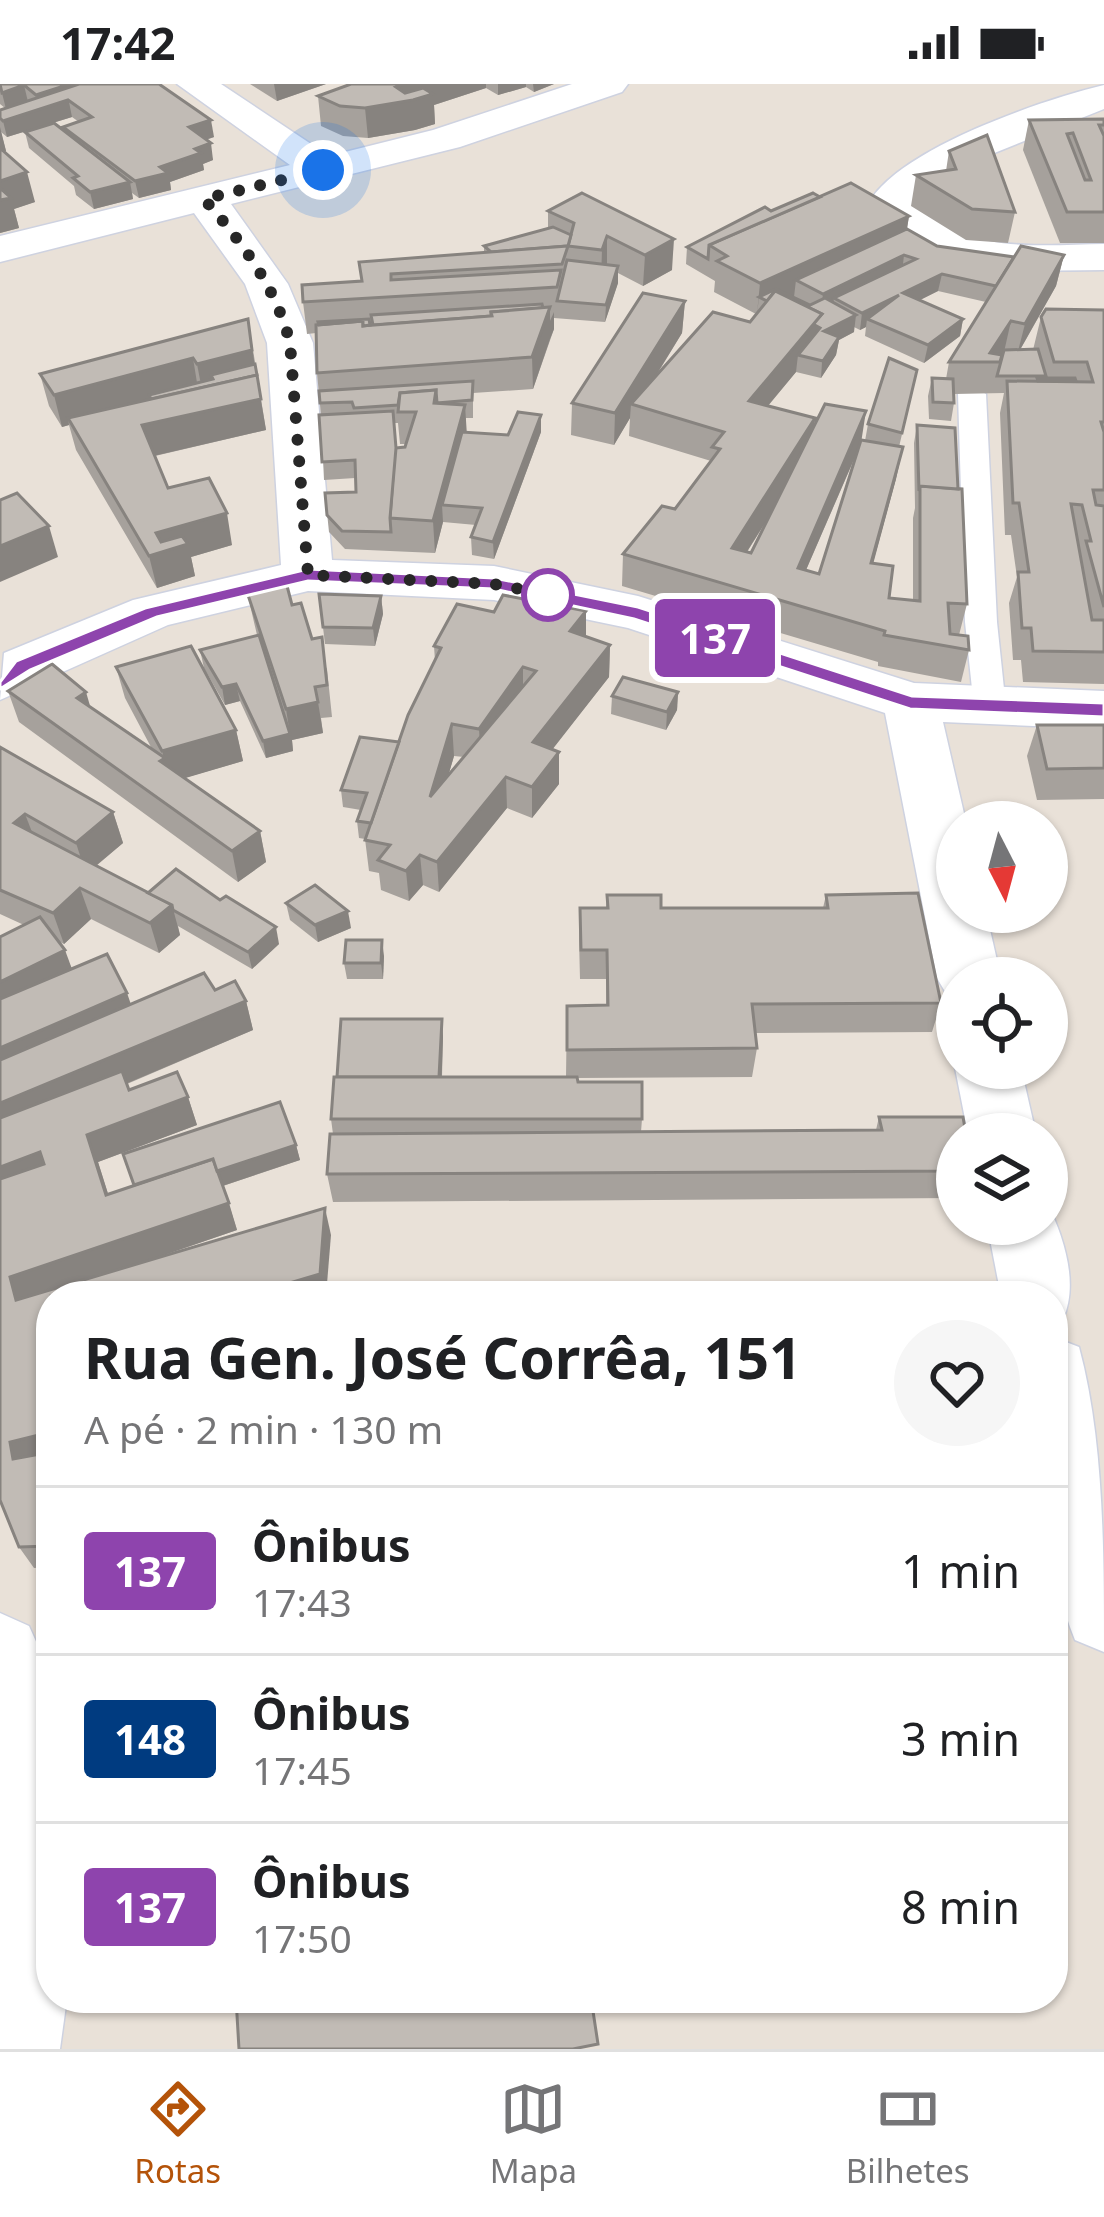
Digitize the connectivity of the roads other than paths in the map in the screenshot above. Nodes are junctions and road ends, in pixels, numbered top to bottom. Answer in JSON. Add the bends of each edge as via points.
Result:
{"nodes":[{"id":1,"x":196,"y":84,"type":"edge"},
{"id":2,"x":609,"y":84,"type":"edge"},
{"id":3,"x":1104,"y":96,"type":"edge"},
{"id":4,"x":323,"y":170,"type":"junction"},
{"id":5,"x":204,"y":199,"type":"junction"},
{"id":6,"x":0,"y":250,"type":"edge"},
{"id":7,"x":1104,"y":257,"type":"edge"},
{"id":8,"x":972,"y":394,"type":"edge"},
{"id":9,"x":308,"y":575,"type":"junction"},
{"id":10,"x":0,"y":682,"type":"edge"},
{"id":11,"x":910,"y":702,"type":"junction"},
{"id":12,"x":990,"y":708,"type":"junction"},
{"id":13,"x":1104,"y":710,"type":"edge"},
{"id":14,"x":965,"y":957,"type":"edge"},
{"id":15,"x":1026,"y":1245,"type":"edge"},
{"id":16,"x":1034,"y":1281,"type":"edge"},
{"id":17,"x":1068,"y":1442,"type":"edge"},
{"id":18,"x":1104,"y":1611,"type":"edge"},
{"id":19,"x":0,"y":1655,"type":"edge"},
{"id":20,"x":13,"y":2049,"type":"edge"}],
"edges":[{"from":1,"to":4,"type":"street"},
{"from":2,"to":4,"type":"street","via":[[446,140]]},
{"from":3,"to":7,"type":"street","via":[[970,152],[891,199],[918,231],[946,245]]},
{"from":4,"to":5,"type":"street"},
{"from":5,"to":6,"type":"street"},
{"from":5,"to":9,"type":"street","via":[[282,310]]},
{"from":8,"to":12,"type":"lane"},
{"from":9,"to":10,"type":"street","via":[[152,612]]},
{"from":9,"to":11,"type":"street","via":[[494,584],[638,613]]},
{"from":11,"to":12,"type":"street"},
{"from":11,"to":14,"type":"street"},
{"from":12,"to":13,"type":"street"},
{"from":15,"to":16,"type":"street"},
{"from":17,"to":18,"type":"street"},
{"from":19,"to":20,"type":"street","via":[[10,1677],[26,1965]]}]}
